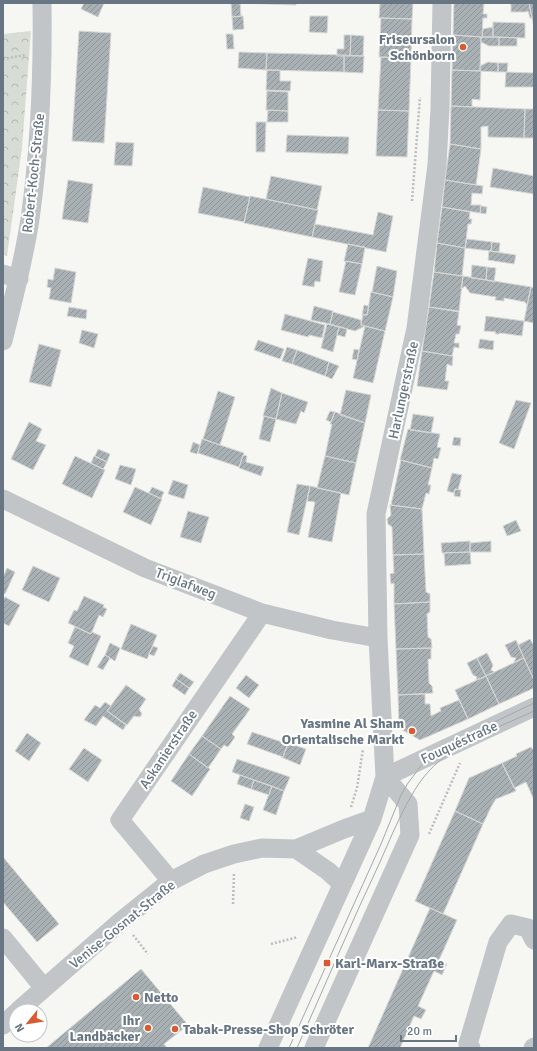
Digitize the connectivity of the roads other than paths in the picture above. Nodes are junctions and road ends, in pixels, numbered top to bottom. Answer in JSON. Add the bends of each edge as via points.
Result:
{"nodes":[{"id":1,"x":42,"y":3,"type":"edge"},
{"id":2,"x":442,"y":3,"type":"edge"},
{"id":3,"x":11,"y":277,"type":"edge"},
{"id":4,"x":3,"y":340,"type":"edge"},
{"id":5,"x":3,"y":499,"type":"edge"},
{"id":6,"x":262,"y":613,"type":"junction"},
{"id":7,"x":378,"y":638,"type":"junction"},
{"id":8,"x":534,"y":706,"type":"edge"},
{"id":9,"x":385,"y":777,"type":"junction"},
{"id":10,"x":372,"y":819,"type":"junction"},
{"id":11,"x":296,"y":849,"type":"junction"},
{"id":12,"x":171,"y":881,"type":"junction"},
{"id":13,"x":342,"y":884,"type":"junction"},
{"id":14,"x":3,"y":938,"type":"edge"},
{"id":15,"x":534,"y":940,"type":"edge"},
{"id":16,"x":44,"y":988,"type":"junction"},
{"id":17,"x":27,"y":1003,"type":"edge"},
{"id":18,"x":268,"y":1048,"type":"edge"},
{"id":19,"x":314,"y":1048,"type":"edge"},
{"id":20,"x":471,"y":1048,"type":"edge"}],
"edges":[{"from":1,"to":3,"type":"street","name":"Robert-Koch-Straße","via":[[43,51],[38,144],[30,219]]},
{"from":2,"to":7,"type":"street","name":"Harlungerstraße","via":[[437,165],[416,328],[376,514]]},
{"from":3,"to":4,"type":"street","name":"Robert-Koch-Straße"},
{"from":5,"to":6,"type":"street","name":"Triglafweg","via":[[145,568]]},
{"from":6,"to":7,"type":"street","name":"Triglafweg"},
{"from":6,"to":12,"type":"street","name":"Askanierstraße","via":[[120,820]]},
{"from":7,"to":9,"type":"street","name":"Harlungerstraße"},
{"from":8,"to":9,"type":"street","name":"Fouquéstraße"},
{"from":9,"to":10,"type":"street"},
{"from":9,"to":19,"type":"street","via":[[408,804],[410,836]]},
{"from":10,"to":11,"type":"street","name":"Venise-Gosnat-Straße"},
{"from":10,"to":13,"type":"street"},
{"from":11,"to":12,"type":"street","name":"Venise-Gosnat-Straße","via":[[262,848],[234,854],[204,864]]},
{"from":11,"to":13,"type":"street"},
{"from":12,"to":16,"type":"street","name":"Venise-Gosnat-Straße"},
{"from":13,"to":18,"type":"street"},
{"from":14,"to":16,"type":"street"},
{"from":15,"to":20,"type":"street","via":[[528,928],[511,924],[498,942],[468,1044]]},
{"from":16,"to":17,"type":"street","name":"Venise-Gosnat-Straße"}]}
